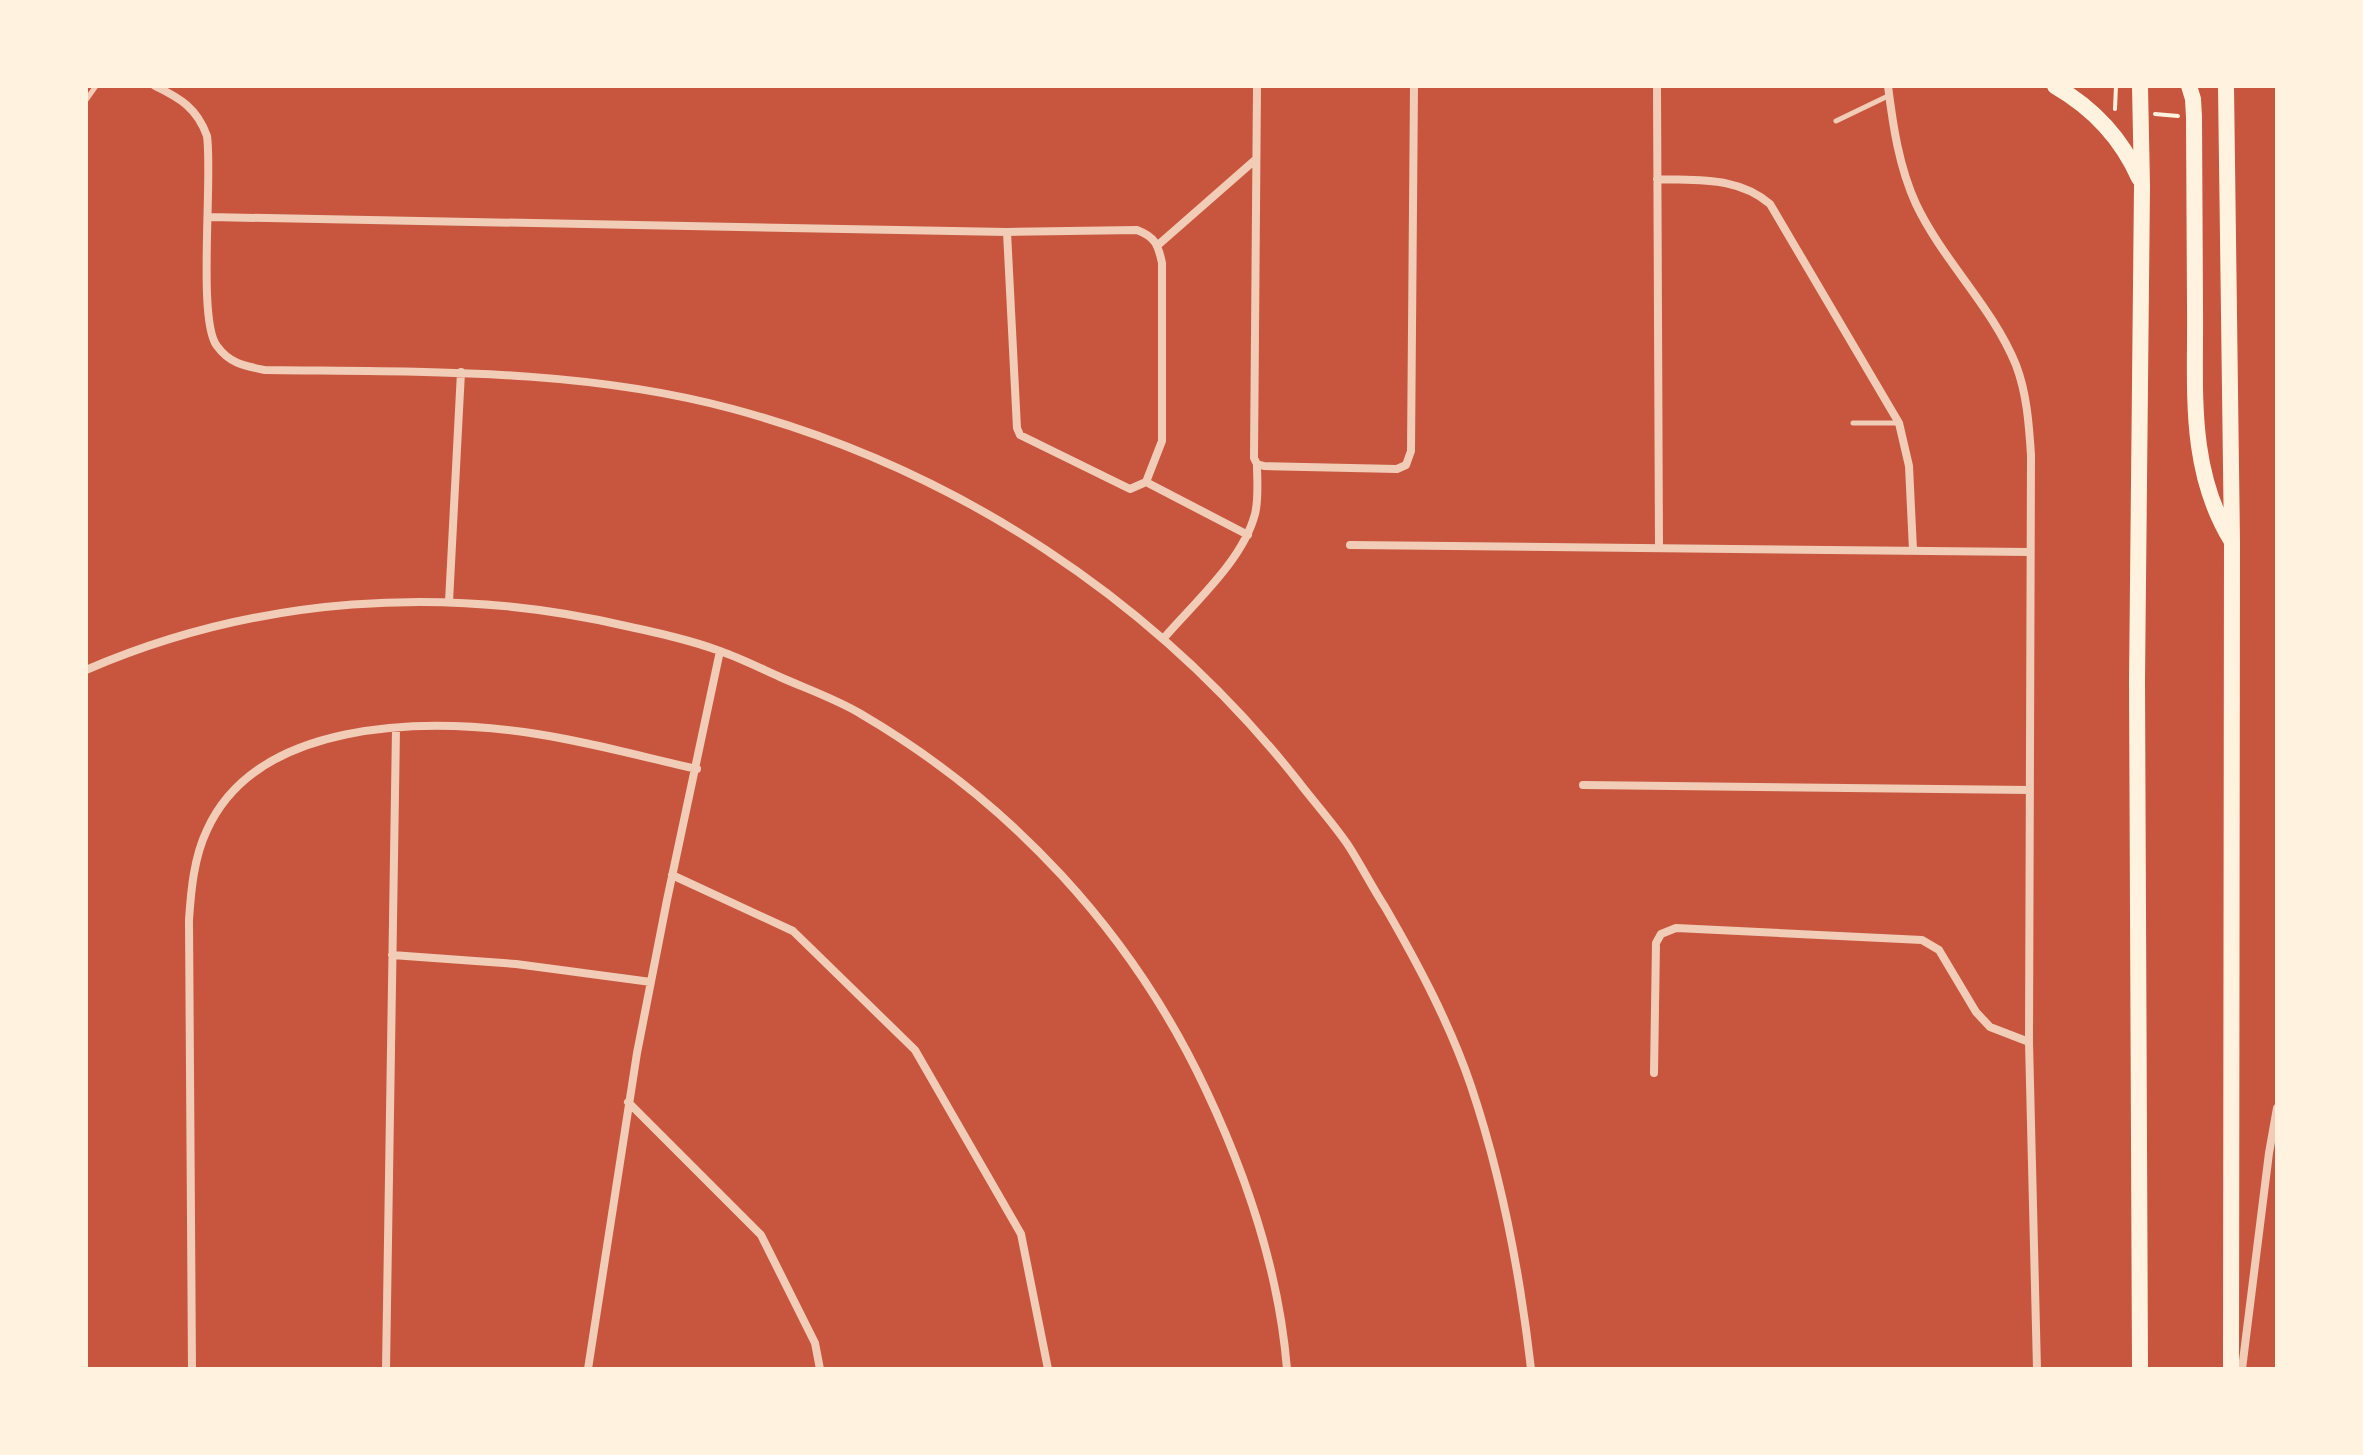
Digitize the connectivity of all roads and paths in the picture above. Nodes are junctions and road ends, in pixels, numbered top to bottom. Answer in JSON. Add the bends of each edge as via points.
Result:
{"nodes":[{"id":1,"x":96,"y":86,"type":"edge"},
{"id":2,"x":155,"y":86,"type":"edge"},
{"id":3,"x":1257,"y":86,"type":"edge"},
{"id":4,"x":1414,"y":86,"type":"edge"},
{"id":5,"x":1657,"y":86,"type":"edge"},
{"id":6,"x":2055,"y":86,"type":"edge"},
{"id":7,"x":2140,"y":86,"type":"edge"},
{"id":8,"x":2189,"y":86,"type":"edge"},
{"id":9,"x":2226,"y":86,"type":"edge"},
{"id":10,"x":1889,"y":91,"type":"edge"},
{"id":11,"x":86,"y":100,"type":"edge"},
{"id":12,"x":2141,"y":114,"type":"junction"},
{"id":13,"x":2194,"y":117,"type":"junction"},
{"id":14,"x":1836,"y":121,"type":"dead end"},
{"id":15,"x":1255,"y":160,"type":"junction"},
{"id":16,"x":1657,"y":179,"type":"junction"},
{"id":17,"x":2142,"y":186,"type":"junction"},
{"id":18,"x":209,"y":217,"type":"junction"},
{"id":19,"x":1007,"y":232,"type":"junction"},
{"id":20,"x":1158,"y":245,"type":"junction"},
{"id":21,"x":461,"y":372,"type":"junction"},
{"id":22,"x":1853,"y":423,"type":"dead end"},
{"id":23,"x":1899,"y":423,"type":"junction"},
{"id":24,"x":1257,"y":464,"type":"junction"},
{"id":25,"x":1146,"y":482,"type":"junction"},
{"id":26,"x":1248,"y":535,"type":"junction"},
{"id":27,"x":2232,"y":542,"type":"junction"},
{"id":28,"x":1350,"y":545,"type":"dead end"},
{"id":29,"x":1659,"y":548,"type":"junction"},
{"id":30,"x":1913,"y":550,"type":"junction"},
{"id":31,"x":2030,"y":552,"type":"junction"},
{"id":32,"x":449,"y":602,"type":"junction"},
{"id":33,"x":1164,"y":638,"type":"junction"},
{"id":34,"x":720,"y":651,"type":"junction"},
{"id":35,"x":86,"y":670,"type":"edge"},
{"id":36,"x":396,"y":729,"type":"junction"},
{"id":37,"x":697,"y":769,"type":"junction"},
{"id":38,"x":1583,"y":785,"type":"dead end"},
{"id":39,"x":2030,"y":790,"type":"junction"},
{"id":40,"x":672,"y":875,"type":"junction"},
{"id":41,"x":392,"y":955,"type":"junction"},
{"id":42,"x":651,"y":982,"type":"junction"},
{"id":43,"x":2029,"y":1042,"type":"junction"},
{"id":44,"x":1654,"y":1073,"type":"dead end"},
{"id":45,"x":628,"y":1102,"type":"junction"},
{"id":46,"x":2277,"y":1108,"type":"edge"},
{"id":47,"x":192,"y":1369,"type":"edge"},
{"id":48,"x":386,"y":1369,"type":"edge"},
{"id":49,"x":588,"y":1369,"type":"edge"},
{"id":50,"x":820,"y":1369,"type":"edge"},
{"id":51,"x":1048,"y":1369,"type":"edge"},
{"id":52,"x":1287,"y":1369,"type":"edge"},
{"id":53,"x":1531,"y":1369,"type":"edge"},
{"id":54,"x":2037,"y":1369,"type":"edge"},
{"id":55,"x":2140,"y":1369,"type":"edge"},
{"id":56,"x":2231,"y":1369,"type":"edge"},
{"id":57,"x":2242,"y":1369,"type":"edge"}],
"edges":[{"from":1,"to":11,"type":"lane"},
{"from":2,"to":18,"type":"street","via":[[184,101],[202,122],[209,149]]},
{"from":3,"to":15,"type":"street"},
{"from":4,"to":24,"type":"street","via":[[1411,451],[1406,465],[1397,469]]},
{"from":5,"to":16,"type":"street"},
{"from":6,"to":17,"type":"main road","via":[[2107,126]]},
{"from":7,"to":12,"type":"main road"},
{"from":8,"to":13,"type":"main road"},
{"from":9,"to":27,"type":"main road"},
{"from":10,"to":14,"type":"lane"},
{"from":10,"to":31,"type":"street","via":[[1905,177],[1917,207],[2003,337],[2017,367],[2028,407]]},
{"from":12,"to":13,"type":"path"},
{"from":12,"to":17,"type":"main road"},
{"from":13,"to":27,"type":"main road","via":[[2196,422],[2206,484]]},
{"from":15,"to":20,"type":"street"},
{"from":15,"to":24,"type":"street"},
{"from":16,"to":23,"type":"street","via":[[1740,185],[1770,204]]},
{"from":16,"to":29,"type":"street"},
{"from":17,"to":55,"type":"main road","via":[[2137,607]]},
{"from":18,"to":19,"type":"street"},
{"from":18,"to":21,"type":"street","via":[[207,312],[215,344],[234,363],[265,370]]},
{"from":19,"to":20,"type":"street","via":[[1137,230]]},
{"from":19,"to":25,"type":"street","via":[[1020,435],[1130,489]]},
{"from":20,"to":25,"type":"street","via":[[1162,441]]},
{"from":21,"to":32,"type":"street"},
{"from":21,"to":33,"type":"street","via":[[601,382],[733,409],[862,452],[991,516],[1072,566]]},
{"from":22,"to":23,"type":"lane"},
{"from":23,"to":30,"type":"street","via":[[1907,451]]},
{"from":24,"to":26,"type":"street","via":[[1256,510]]},
{"from":25,"to":26,"type":"street"},
{"from":26,"to":33,"type":"street"},
{"from":27,"to":56,"type":"main road"},
{"from":28,"to":29,"type":"street"},
{"from":29,"to":30,"type":"street"},
{"from":30,"to":31,"type":"street"},
{"from":31,"to":39,"type":"street"},
{"from":32,"to":34,"type":"street","via":[[579,615]]},
{"from":32,"to":35,"type":"street","via":[[359,603],[264,615],[166,639]]},
{"from":33,"to":53,"type":"street","via":[[1255,727],[1346,843],[1417,962],[1470,1084],[1510,1220]]},
{"from":34,"to":37,"type":"street"},
{"from":34,"to":52,"type":"street","via":[[856,710],[933,760],[1023,835],[1095,912],[1173,1026],[1232,1147],[1271,1267]]},
{"from":36,"to":37,"type":"street","via":[[522,732]]},
{"from":36,"to":41,"type":"street"},
{"from":36,"to":47,"type":"street","via":[[320,740],[280,756],[245,780],[206,831],[194,874],[188,942]]},
{"from":37,"to":40,"type":"street"},
{"from":38,"to":39,"type":"street"},
{"from":39,"to":43,"type":"street"},
{"from":40,"to":42,"type":"street"},
{"from":40,"to":51,"type":"street","via":[[793,931],[915,1050],[1021,1234]]},
{"from":41,"to":42,"type":"street"},
{"from":41,"to":48,"type":"street"},
{"from":42,"to":45,"type":"street"},
{"from":43,"to":44,"type":"street","via":[[1990,1027],[1939,950],[1922,940],[1676,928],[1661,934],[1656,943]]},
{"from":43,"to":54,"type":"street"},
{"from":45,"to":49,"type":"street"},
{"from":45,"to":50,"type":"street","via":[[761,1235],[815,1343]]},
{"from":46,"to":57,"type":"street"}]}
